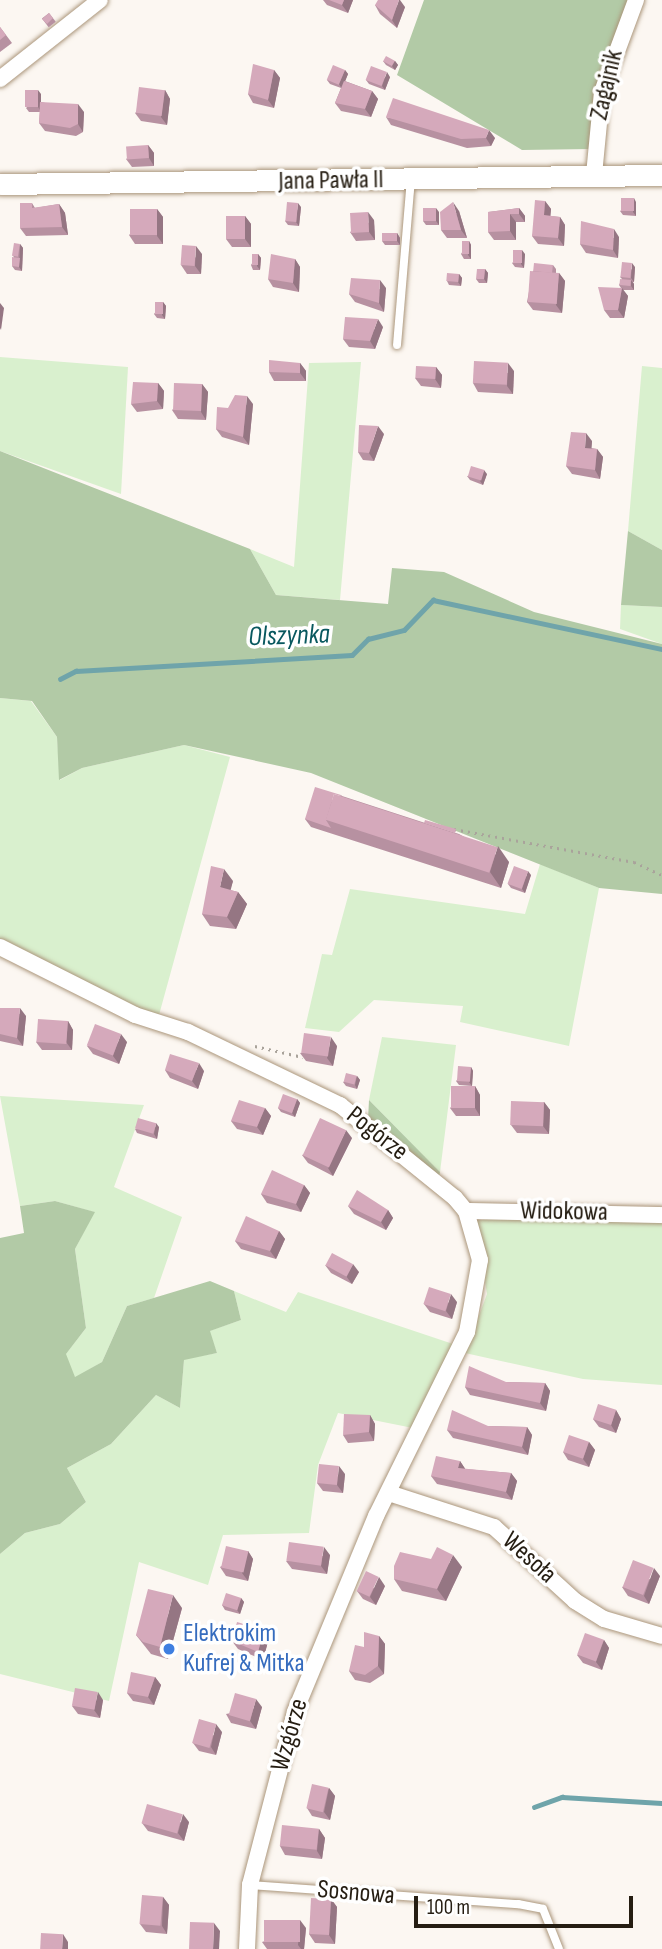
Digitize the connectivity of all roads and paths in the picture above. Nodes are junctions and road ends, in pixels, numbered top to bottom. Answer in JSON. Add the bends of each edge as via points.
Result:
{"nodes":[{"id":1,"x":100,"y":0,"type":"edge"},
{"id":2,"x":636,"y":0,"type":"edge"},
{"id":3,"x":0,"y":79,"type":"edge"},
{"id":4,"x":594,"y":175,"type":"junction"},
{"id":5,"x":662,"y":175,"type":"edge"},
{"id":6,"x":411,"y":180,"type":"junction"},
{"id":7,"x":0,"y":184,"type":"edge"},
{"id":8,"x":397,"y":345,"type":"dead end"},
{"id":9,"x":450,"y":828,"type":"edge"},
{"id":10,"x":662,"y":875,"type":"edge"},
{"id":11,"x":0,"y":947,"type":"edge"},
{"id":12,"x":242,"y":1043,"type":"dead end"},
{"id":13,"x":304,"y":1057,"type":"edge"},
{"id":14,"x":466,"y":1211,"type":"junction"},
{"id":15,"x":662,"y":1215,"type":"edge"},
{"id":16,"x":388,"y":1493,"type":"junction"},
{"id":17,"x":662,"y":1636,"type":"edge"},
{"id":18,"x":250,"y":1885,"type":"junction"},
{"id":19,"x":247,"y":1949,"type":"edge"},
{"id":20,"x":559,"y":1949,"type":"edge"}],
"edges":[{"from":1,"to":3,"type":"street"},
{"from":2,"to":4,"type":"street","name":"Zagajnik","via":[[603,92]]},
{"from":4,"to":5,"type":"street","name":"Jana Pawła II"},
{"from":4,"to":6,"type":"street","name":"Jana Pawła II"},
{"from":6,"to":7,"type":"street","name":"Jana Pawła II"},
{"from":6,"to":8,"type":"lane"},
{"from":9,"to":10,"type":"path","via":[[634,862]]},
{"from":11,"to":14,"type":"street","name":"Pogórze","via":[[135,1015],[188,1032],[331,1100]]},
{"from":12,"to":13,"type":"path"},
{"from":14,"to":15,"type":"street","name":"Widokowa"},
{"from":14,"to":16,"type":"street","via":[[480,1260],[476,1310]]},
{"from":16,"to":17,"type":"street","name":"Wesoła","via":[[494,1527],[575,1601],[604,1619]]},
{"from":16,"to":18,"type":"street","name":"Wzgórze","via":[[310,1667]]},
{"from":18,"to":19,"type":"street","name":"Wzgórze"},
{"from":18,"to":20,"type":"lane","name":"Sosnowa","via":[[518,1904],[542,1909]]}]}
